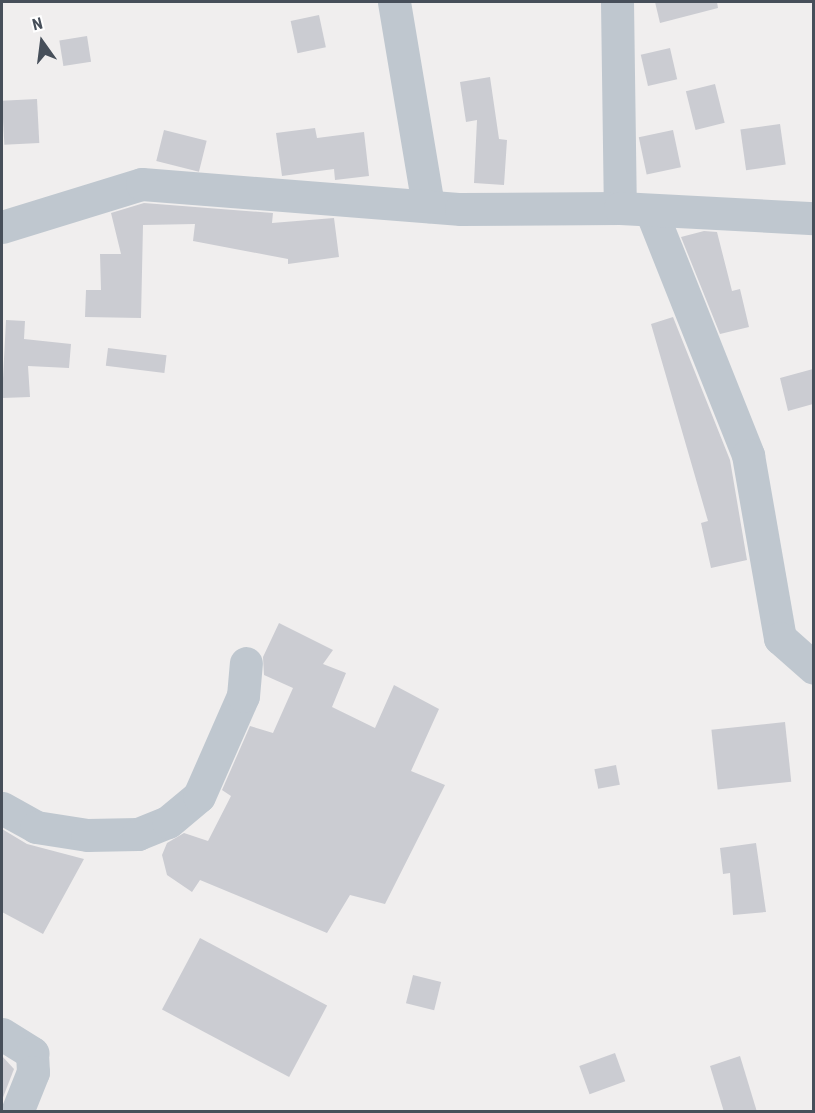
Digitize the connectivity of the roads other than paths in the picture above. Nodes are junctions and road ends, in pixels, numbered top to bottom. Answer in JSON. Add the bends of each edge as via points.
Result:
{"nodes":[{"id":1,"x":394,"y":2,"type":"edge"},
{"id":2,"x":617,"y":2,"type":"edge"},
{"id":3,"x":428,"y":206,"type":"junction"},
{"id":4,"x":635,"y":210,"type":"junction"},
{"id":5,"x":813,"y":218,"type":"edge"},
{"id":6,"x":2,"y":227,"type":"edge"},
{"id":7,"x":246,"y":663,"type":"dead end"},
{"id":8,"x":813,"y":668,"type":"edge"},
{"id":9,"x":2,"y":808,"type":"edge"},
{"id":10,"x":2,"y":1034,"type":"edge"},
{"id":11,"x":17,"y":1112,"type":"edge"}],
"edges":[{"from":1,"to":3,"type":"street"},
{"from":2,"to":4,"type":"street"},
{"from":3,"to":4,"type":"street"},
{"from":3,"to":6,"type":"street","via":[[142,184]]},
{"from":4,"to":5,"type":"street"},
{"from":4,"to":8,"type":"street","via":[[748,455],[780,638]]},
{"from":7,"to":9,"type":"street","via":[[243,696],[199,796],[168,822],[36,827]]},
{"from":10,"to":11,"type":"street","via":[[32,1053],[33,1072]]}]}
